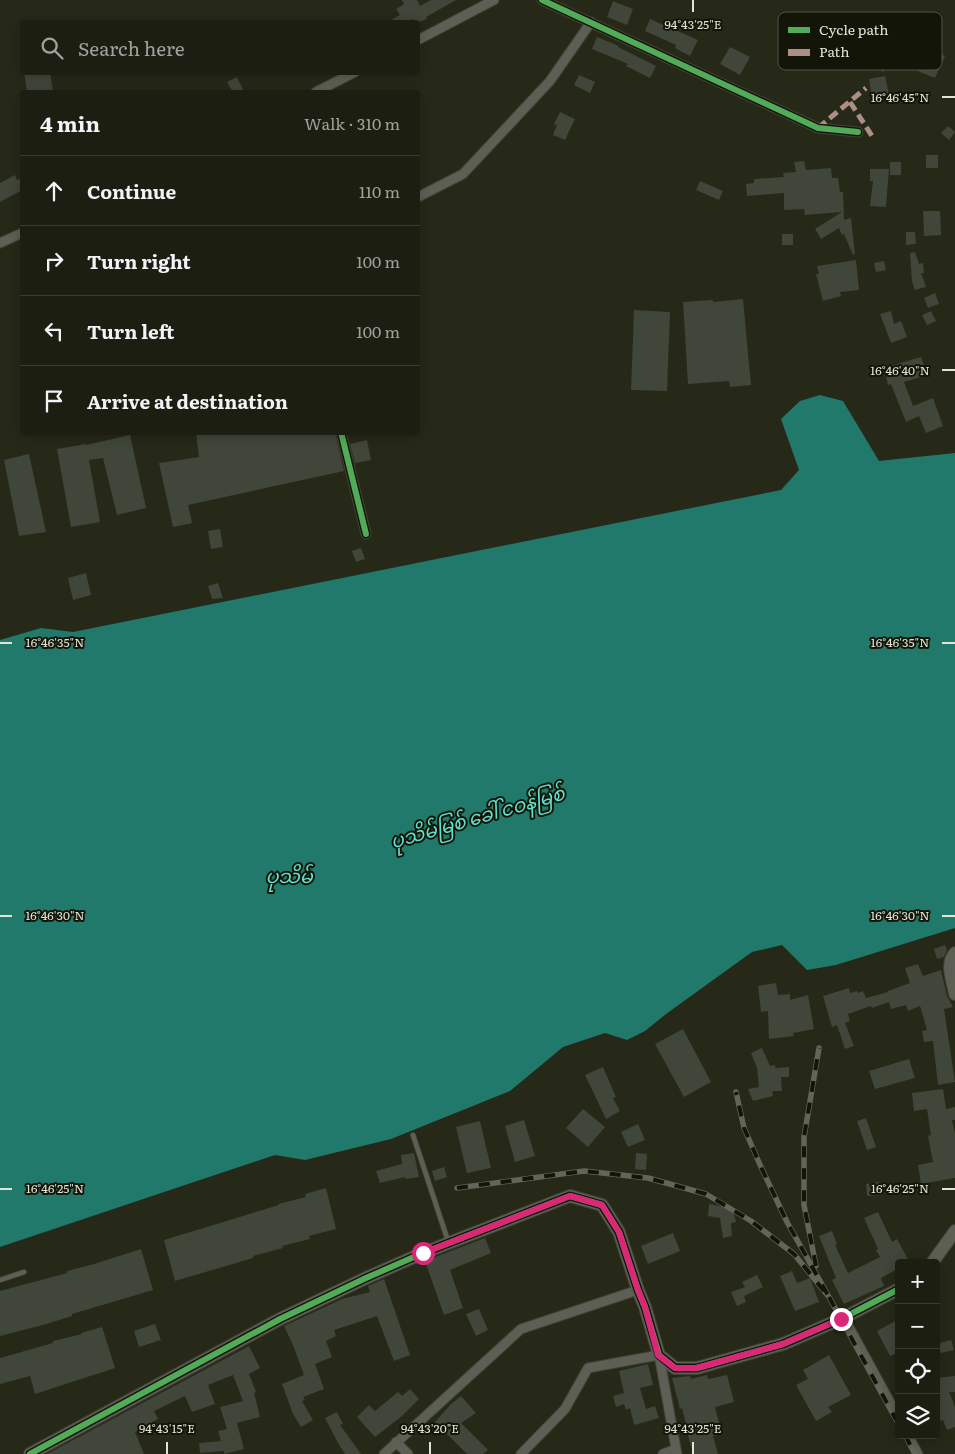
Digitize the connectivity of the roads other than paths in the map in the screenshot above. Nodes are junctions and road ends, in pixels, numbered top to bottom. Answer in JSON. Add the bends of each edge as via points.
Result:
{"nodes":[{"id":1,"x":494,"y":0,"type":"edge"},
{"id":2,"x":542,"y":0,"type":"edge"},
{"id":3,"x":591,"y":22,"type":"junction"},
{"id":4,"x":420,"y":39,"type":"edge"},
{"id":5,"x":349,"y":75,"type":"edge"},
{"id":6,"x":320,"y":90,"type":"edge"},
{"id":7,"x":858,"y":132,"type":"dead end"},
{"id":8,"x":420,"y":195,"type":"edge"},
{"id":9,"x":20,"y":234,"type":"edge"},
{"id":10,"x":0,"y":244,"type":"edge"},
{"id":11,"x":342,"y":435,"type":"edge"},
{"id":12,"x":366,"y":534,"type":"dead end"},
{"id":13,"x":952,"y":959,"type":"edge"},
{"id":14,"x":955,"y":994,"type":"edge"},
{"id":15,"x":412,"y":1135,"type":"dead end"},
{"id":16,"x":955,"y":1231,"type":"edge"},
{"id":17,"x":448,"y":1242,"type":"junction"},
{"id":18,"x":935,"y":1259,"type":"edge"},
{"id":19,"x":24,"y":1272,"type":"dead end"},
{"id":20,"x":0,"y":1280,"type":"edge"},
{"id":21,"x":638,"y":1290,"type":"junction"},
{"id":22,"x":895,"y":1291,"type":"edge"},
{"id":23,"x":844,"y":1318,"type":"junction"},
{"id":24,"x":658,"y":1355,"type":"junction"},
{"id":25,"x":895,"y":1412,"type":"edge"},
{"id":26,"x":910,"y":1439,"type":"edge"},
{"id":27,"x":396,"y":1442,"type":"junction"},
{"id":28,"x":677,"y":1451,"type":"edge"},
{"id":29,"x":30,"y":1454,"type":"edge"},
{"id":30,"x":384,"y":1454,"type":"edge"},
{"id":31,"x":408,"y":1454,"type":"edge"},
{"id":32,"x":521,"y":1454,"type":"edge"},
{"id":33,"x":663,"y":1454,"type":"edge"},
{"id":34,"x":918,"y":1454,"type":"edge"}],
"edges":[{"from":1,"to":4,"type":"street"},
{"from":2,"to":3,"type":"street"},
{"from":3,"to":7,"type":"street","via":[[818,128]]},
{"from":3,"to":8,"type":"street","via":[[550,80],[463,174]]},
{"from":5,"to":6,"type":"street"},
{"from":9,"to":10,"type":"street"},
{"from":11,"to":12,"type":"street"},
{"from":13,"to":14,"type":"street"},
{"from":15,"to":17,"type":"lane"},
{"from":16,"to":18,"type":"street"},
{"from":17,"to":21,"type":"street","via":[[570,1196],[602,1205],[619,1232]]},
{"from":17,"to":29,"type":"street","via":[[280,1319]]},
{"from":19,"to":20,"type":"lane"},
{"from":21,"to":24,"type":"street"},
{"from":21,"to":27,"type":"street","via":[[521,1329]]},
{"from":22,"to":23,"type":"street"},
{"from":23,"to":24,"type":"street","via":[[783,1344],[697,1368],[675,1368]]},
{"from":23,"to":25,"type":"street"},
{"from":24,"to":28,"type":"street"},
{"from":24,"to":32,"type":"street","via":[[588,1368],[565,1409]]},
{"from":26,"to":34,"type":"street"},
{"from":27,"to":30,"type":"street"},
{"from":27,"to":31,"type":"street"},
{"from":28,"to":33,"type":"street"}]}
